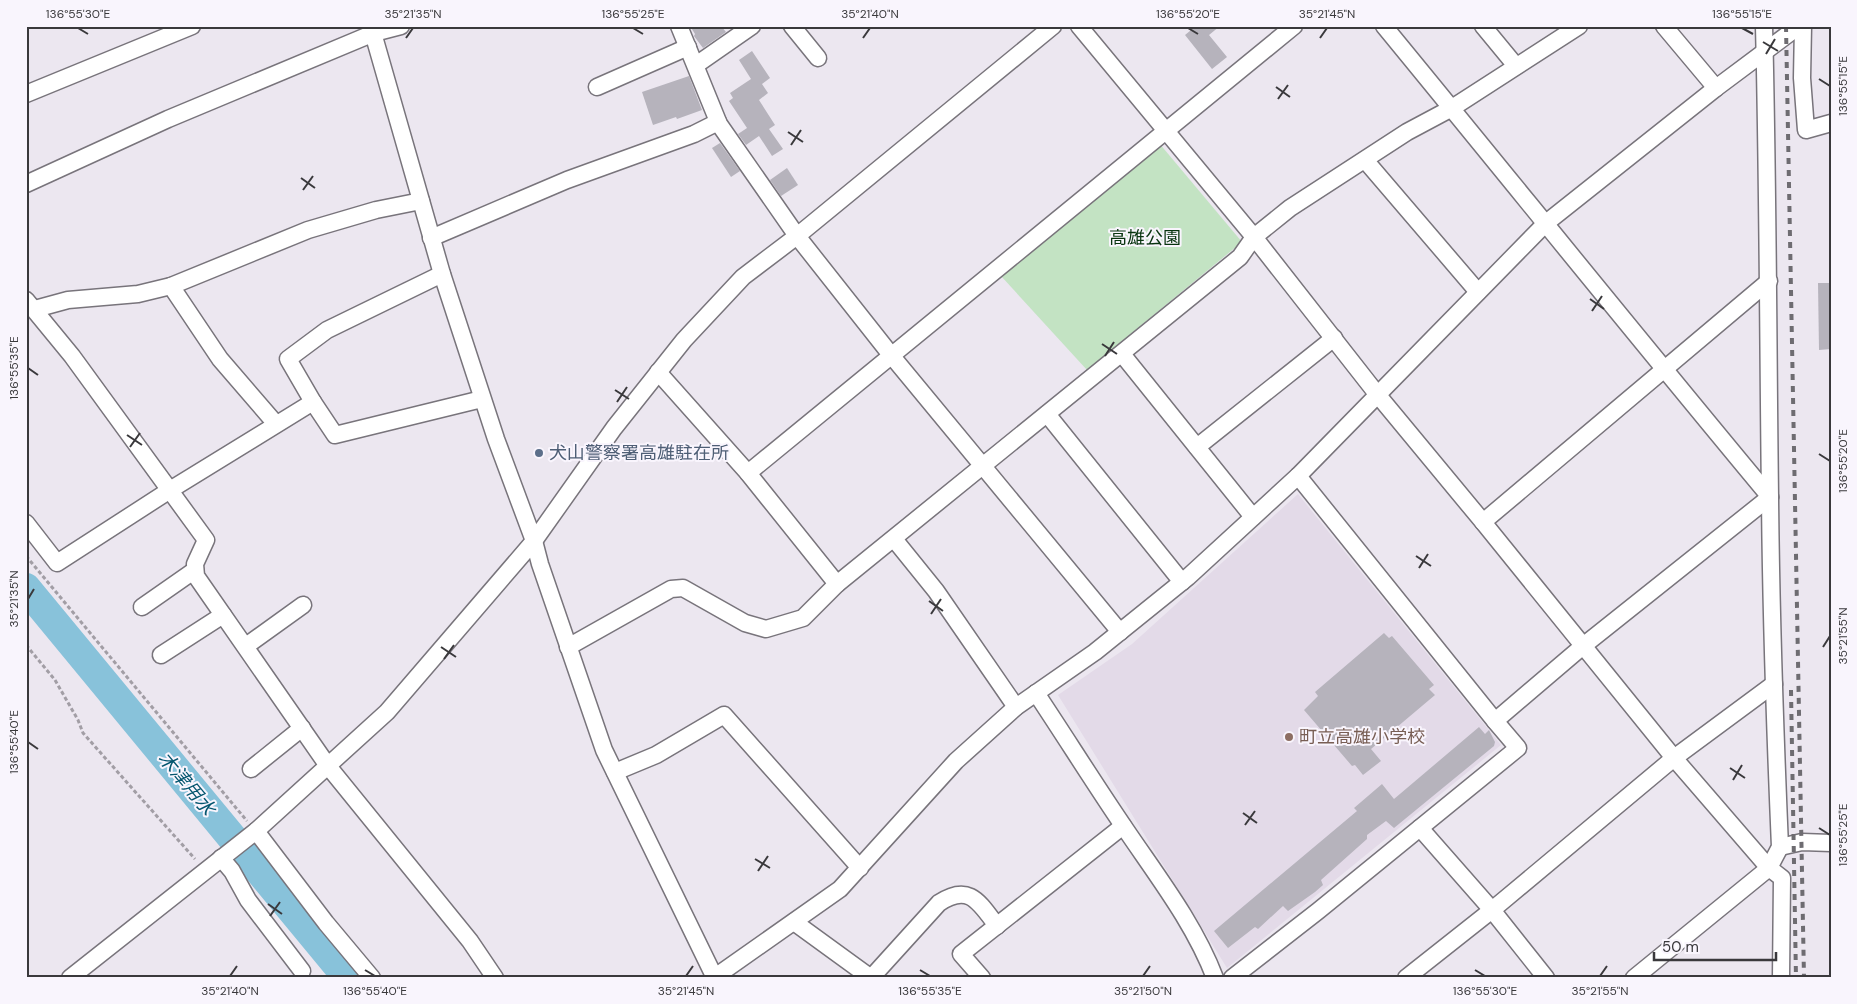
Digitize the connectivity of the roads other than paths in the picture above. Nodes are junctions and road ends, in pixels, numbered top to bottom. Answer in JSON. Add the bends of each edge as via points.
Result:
{"nodes":[{"id":1,"x":192,"y":26,"type":"edge"},
{"id":2,"x":401,"y":26,"type":"edge"},
{"id":3,"x":679,"y":26,"type":"edge"},
{"id":4,"x":752,"y":26,"type":"edge"},
{"id":5,"x":792,"y":26,"type":"edge"},
{"id":6,"x":1053,"y":26,"type":"edge"},
{"id":7,"x":1079,"y":26,"type":"edge"},
{"id":8,"x":1294,"y":26,"type":"edge"},
{"id":9,"x":1384,"y":26,"type":"edge"},
{"id":10,"x":1482,"y":26,"type":"edge"},
{"id":11,"x":1664,"y":26,"type":"edge"},
{"id":12,"x":1764,"y":26,"type":"edge"},
{"id":13,"x":1799,"y":26,"type":"edge"},
{"id":14,"x":1803,"y":26,"type":"edge"},
{"id":15,"x":1576,"y":27,"type":"edge"},
{"id":16,"x":372,"y":30,"type":"edge"},
{"id":17,"x":688,"y":47,"type":"junction"},
{"id":18,"x":1765,"y":52,"type":"junction"},
{"id":19,"x":818,"y":58,"type":"dead end"},
{"id":20,"x":696,"y":65,"type":"junction"},
{"id":21,"x":1516,"y":66,"type":"junction"},
{"id":22,"x":597,"y":87,"type":"dead end"},
{"id":23,"x":1716,"y":88,"type":"junction"},
{"id":24,"x":26,"y":94,"type":"edge"},
{"id":25,"x":1452,"y":108,"type":"junction"},
{"id":26,"x":718,"y":122,"type":"junction"},
{"id":27,"x":1831,"y":123,"type":"edge"},
{"id":28,"x":1165,"y":131,"type":"junction"},
{"id":29,"x":1365,"y":160,"type":"junction"},
{"id":30,"x":26,"y":184,"type":"edge"},
{"id":31,"x":420,"y":202,"type":"junction"},
{"id":32,"x":1546,"y":223,"type":"junction"},
{"id":33,"x":797,"y":236,"type":"junction"},
{"id":34,"x":1254,"y":237,"type":"junction"},
{"id":35,"x":431,"y":238,"type":"junction"},
{"id":36,"x":442,"y":274,"type":"junction"},
{"id":37,"x":1769,"y":281,"type":"junction"},
{"id":38,"x":171,"y":286,"type":"junction"},
{"id":39,"x":1478,"y":292,"type":"junction"},
{"id":40,"x":31,"y":304,"type":"edge"},
{"id":41,"x":1334,"y":338,"type":"junction"},
{"id":42,"x":1122,"y":354,"type":"junction"},
{"id":43,"x":891,"y":355,"type":"junction"},
{"id":44,"x":1664,"y":370,"type":"junction"},
{"id":45,"x":658,"y":372,"type":"junction"},
{"id":46,"x":1377,"y":394,"type":"junction"},
{"id":47,"x":482,"y":399,"type":"junction"},
{"id":48,"x":313,"y":402,"type":"junction"},
{"id":49,"x":1047,"y":414,"type":"junction"},
{"id":50,"x":276,"y":424,"type":"junction"},
{"id":51,"x":1197,"y":446,"type":"junction"},
{"id":52,"x":982,"y":467,"type":"junction"},
{"id":53,"x":748,"y":473,"type":"junction"},
{"id":54,"x":1298,"y":476,"type":"junction"},
{"id":55,"x":170,"y":490,"type":"junction"},
{"id":56,"x":1770,"y":497,"type":"junction"},
{"id":57,"x":1253,"y":517,"type":"junction"},
{"id":58,"x":1483,"y":522,"type":"junction"},
{"id":59,"x":26,"y":523,"type":"edge"},
{"id":60,"x":894,"y":539,"type":"junction"},
{"id":61,"x":534,"y":541,"type":"junction"},
{"id":62,"x":195,"y":570,"type":"junction"},
{"id":63,"x":1182,"y":582,"type":"junction"},
{"id":64,"x":837,"y":584,"type":"junction"},
{"id":65,"x":303,"y":605,"type":"dead end"},
{"id":66,"x":142,"y":607,"type":"dead end"},
{"id":67,"x":224,"y":615,"type":"junction"},
{"id":68,"x":1120,"y":632,"type":"junction"},
{"id":69,"x":246,"y":646,"type":"junction"},
{"id":70,"x":1583,"y":646,"type":"junction"},
{"id":71,"x":568,"y":647,"type":"junction"},
{"id":72,"x":161,"y":656,"type":"dead end"},
{"id":73,"x":1774,"y":684,"type":"junction"},
{"id":74,"x":1036,"y":693,"type":"junction"},
{"id":75,"x":1016,"y":706,"type":"junction"},
{"id":76,"x":1495,"y":721,"type":"junction"},
{"id":77,"x":302,"y":728,"type":"junction"},
{"id":78,"x":1674,"y":758,"type":"junction"},
{"id":79,"x":328,"y":766,"type":"junction"},
{"id":80,"x":252,"y":768,"type":"dead end"},
{"id":81,"x":615,"y":772,"type":"junction"},
{"id":82,"x":1123,"y":826,"type":"junction"},
{"id":83,"x":1420,"y":828,"type":"junction"},
{"id":84,"x":251,"y":834,"type":"junction"},
{"id":85,"x":1831,"y":843,"type":"edge"},
{"id":86,"x":1780,"y":847,"type":"junction"},
{"id":87,"x":223,"y":856,"type":"junction"},
{"id":88,"x":860,"y":868,"type":"junction"},
{"id":89,"x":1769,"y":868,"type":"junction"},
{"id":90,"x":1492,"y":910,"type":"junction"},
{"id":91,"x":794,"y":922,"type":"junction"},
{"id":92,"x":997,"y":926,"type":"junction"},
{"id":93,"x":302,"y":971,"type":"dead end"},
{"id":94,"x":70,"y":978,"type":"edge"},
{"id":95,"x":372,"y":978,"type":"edge"},
{"id":96,"x":495,"y":978,"type":"edge"},
{"id":97,"x":715,"y":978,"type":"edge"},
{"id":98,"x":871,"y":978,"type":"edge"},
{"id":99,"x":982,"y":978,"type":"edge"},
{"id":100,"x":1215,"y":978,"type":"edge"},
{"id":101,"x":1232,"y":978,"type":"edge"},
{"id":102,"x":1406,"y":978,"type":"edge"},
{"id":103,"x":1546,"y":978,"type":"edge"},
{"id":104,"x":1634,"y":978,"type":"edge"},
{"id":105,"x":1781,"y":978,"type":"edge"}],
"edges":[{"from":1,"to":24,"type":"street"},
{"from":2,"to":16,"type":"street"},
{"from":3,"to":17,"type":"street"},
{"from":4,"to":20,"type":"street"},
{"from":5,"to":19,"type":"street"},
{"from":6,"to":33,"type":"street"},
{"from":7,"to":28,"type":"street"},
{"from":8,"to":28,"type":"street"},
{"from":9,"to":25,"type":"street"},
{"from":10,"to":21,"type":"street"},
{"from":11,"to":23,"type":"street"},
{"from":12,"to":18,"type":"street"},
{"from":13,"to":18,"type":"street"},
{"from":14,"to":27,"type":"street","via":[[1806,130]]},
{"from":15,"to":21,"type":"street"},
{"from":16,"to":30,"type":"street"},
{"from":16,"to":31,"type":"street"},
{"from":17,"to":20,"type":"street"},
{"from":17,"to":22,"type":"street"},
{"from":18,"to":23,"type":"street"},
{"from":18,"to":37,"type":"street"},
{"from":20,"to":26,"type":"street"},
{"from":21,"to":25,"type":"street"},
{"from":23,"to":32,"type":"street"},
{"from":25,"to":29,"type":"street"},
{"from":25,"to":32,"type":"street"},
{"from":26,"to":33,"type":"street"},
{"from":26,"to":35,"type":"street","via":[[694,134],[567,180]]},
{"from":28,"to":34,"type":"street"},
{"from":28,"to":43,"type":"street"},
{"from":29,"to":34,"type":"street","via":[[1290,208]]},
{"from":29,"to":39,"type":"street"},
{"from":31,"to":35,"type":"street"},
{"from":31,"to":38,"type":"street","via":[[376,210],[308,230]]},
{"from":32,"to":39,"type":"street"},
{"from":32,"to":44,"type":"street"},
{"from":33,"to":43,"type":"street"},
{"from":33,"to":45,"type":"street","via":[[743,277]]},
{"from":34,"to":41,"type":"street"},
{"from":34,"to":42,"type":"street","via":[[1240,257]]},
{"from":35,"to":36,"type":"street"},
{"from":36,"to":47,"type":"street"},
{"from":36,"to":48,"type":"street","via":[[327,330],[288,359]]},
{"from":37,"to":44,"type":"street"},
{"from":37,"to":56,"type":"street"},
{"from":38,"to":40,"type":"street","via":[[138,294]]},
{"from":38,"to":50,"type":"street","via":[[220,359]]},
{"from":39,"to":46,"type":"street"},
{"from":40,"to":55,"type":"street"},
{"from":41,"to":46,"type":"street"},
{"from":41,"to":51,"type":"street"},
{"from":42,"to":49,"type":"street"},
{"from":42,"to":51,"type":"street"},
{"from":43,"to":52,"type":"street"},
{"from":43,"to":53,"type":"street"},
{"from":44,"to":56,"type":"street"},
{"from":44,"to":58,"type":"street"},
{"from":45,"to":53,"type":"street"},
{"from":45,"to":61,"type":"street"},
{"from":46,"to":54,"type":"street"},
{"from":46,"to":58,"type":"street"},
{"from":47,"to":48,"type":"street","via":[[335,434]]},
{"from":47,"to":61,"type":"street"},
{"from":48,"to":50,"type":"street"},
{"from":49,"to":52,"type":"street"},
{"from":49,"to":63,"type":"street"},
{"from":50,"to":55,"type":"street"},
{"from":51,"to":57,"type":"street"},
{"from":52,"to":60,"type":"street"},
{"from":52,"to":68,"type":"street"},
{"from":53,"to":64,"type":"street"},
{"from":54,"to":57,"type":"street"},
{"from":54,"to":76,"type":"street"},
{"from":55,"to":59,"type":"street","via":[[57,563]]},
{"from":55,"to":62,"type":"street","via":[[206,540]]},
{"from":56,"to":70,"type":"street"},
{"from":56,"to":73,"type":"street"},
{"from":57,"to":63,"type":"street"},
{"from":58,"to":70,"type":"street"},
{"from":60,"to":64,"type":"street"},
{"from":60,"to":75,"type":"street","via":[[936,592]]},
{"from":61,"to":71,"type":"street"},
{"from":61,"to":79,"type":"street","via":[[387,712]]},
{"from":62,"to":66,"type":"street"},
{"from":62,"to":67,"type":"street"},
{"from":63,"to":68,"type":"street"},
{"from":64,"to":71,"type":"street","via":[[803,618],[766,629],[746,623],[683,588],[671,589]]},
{"from":65,"to":69,"type":"street"},
{"from":67,"to":69,"type":"street"},
{"from":67,"to":72,"type":"street"},
{"from":68,"to":74,"type":"street"},
{"from":69,"to":77,"type":"street"},
{"from":70,"to":76,"type":"street"},
{"from":70,"to":78,"type":"street"},
{"from":71,"to":81,"type":"street","via":[[604,750]]},
{"from":73,"to":78,"type":"street"},
{"from":73,"to":86,"type":"street"},
{"from":74,"to":75,"type":"street"},
{"from":74,"to":82,"type":"street"},
{"from":75,"to":88,"type":"street","via":[[956,761]]},
{"from":76,"to":83,"type":"street","via":[[1518,748]]},
{"from":77,"to":79,"type":"street"},
{"from":77,"to":80,"type":"street"},
{"from":78,"to":89,"type":"street"},
{"from":78,"to":90,"type":"street"},
{"from":79,"to":84,"type":"street"},
{"from":79,"to":96,"type":"street","via":[[470,941]]},
{"from":81,"to":88,"type":"street","via":[[656,755],[724,715]]},
{"from":81,"to":97,"type":"street"},
{"from":82,"to":92,"type":"street"},
{"from":82,"to":100,"type":"street","via":[[1178,904],[1206,953]]},
{"from":83,"to":90,"type":"street"},
{"from":83,"to":101,"type":"street"},
{"from":84,"to":87,"type":"street"},
{"from":84,"to":95,"type":"street"},
{"from":85,"to":86,"type":"street","via":[[1802,842]]},
{"from":86,"to":89,"type":"street"},
{"from":87,"to":93,"type":"street","via":[[248,900]]},
{"from":87,"to":94,"type":"street"},
{"from":88,"to":91,"type":"street","via":[[840,889]]},
{"from":89,"to":104,"type":"street"},
{"from":89,"to":105,"type":"street","via":[[1782,878]]},
{"from":90,"to":102,"type":"street"},
{"from":90,"to":103,"type":"street"},
{"from":91,"to":97,"type":"street"},
{"from":91,"to":98,"type":"street"},
{"from":92,"to":98,"type":"street","via":[[977,900],[964,893],[951,895],[939,903]]},
{"from":92,"to":99,"type":"street","via":[[961,954]]}]}
